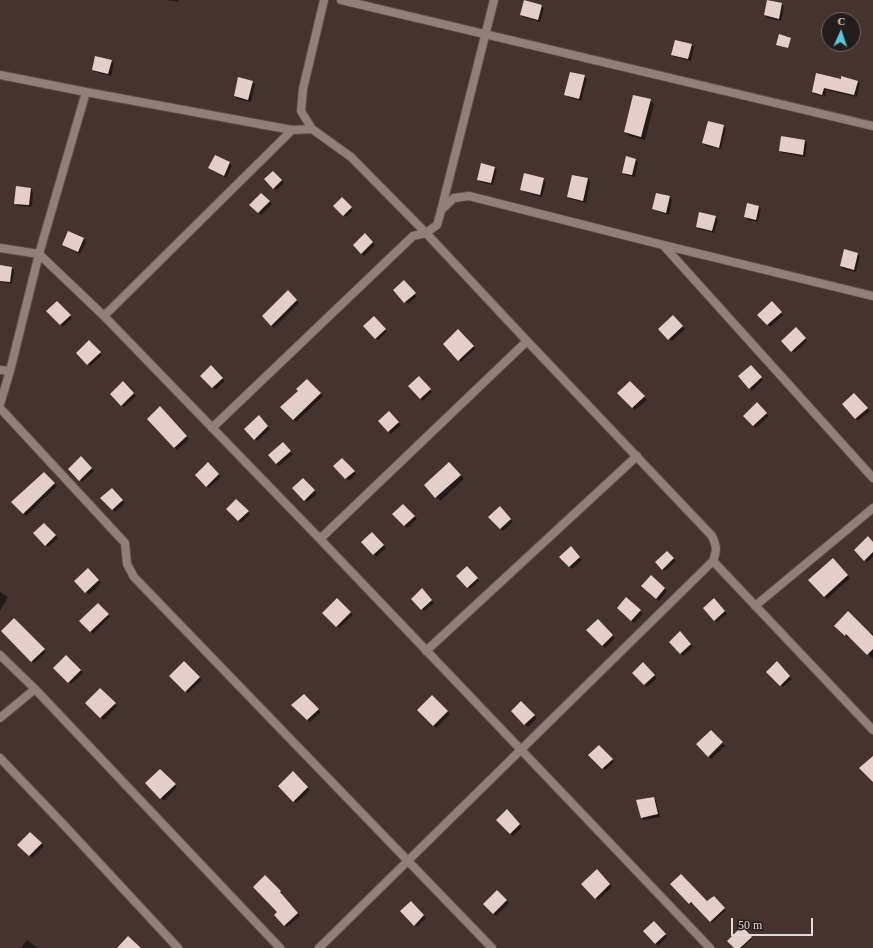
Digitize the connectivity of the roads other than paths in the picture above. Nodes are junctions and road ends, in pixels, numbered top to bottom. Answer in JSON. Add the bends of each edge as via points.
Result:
{"nodes":[{"id":1,"x":324,"y":0,"type":"edge"},
{"id":2,"x":341,"y":0,"type":"edge"},
{"id":3,"x":494,"y":0,"type":"edge"},
{"id":4,"x":486,"y":34,"type":"junction"},
{"id":5,"x":0,"y":75,"type":"edge"},
{"id":6,"x":86,"y":92,"type":"junction"},
{"id":7,"x":873,"y":126,"type":"edge"},
{"id":8,"x":312,"y":129,"type":"junction"},
{"id":9,"x":292,"y":130,"type":"junction"},
{"id":10,"x":441,"y":211,"type":"junction"},
{"id":11,"x":426,"y":233,"type":"junction"},
{"id":12,"x":663,"y":245,"type":"junction"},
{"id":13,"x":0,"y":248,"type":"edge"},
{"id":14,"x":39,"y":254,"type":"junction"},
{"id":15,"x":873,"y":296,"type":"edge"},
{"id":16,"x":104,"y":316,"type":"junction"},
{"id":17,"x":527,"y":341,"type":"junction"},
{"id":18,"x":0,"y":370,"type":"edge"},
{"id":19,"x":10,"y":371,"type":"junction"},
{"id":20,"x":0,"y":404,"type":"edge"},
{"id":21,"x":0,"y":408,"type":"edge"},
{"id":22,"x":212,"y":428,"type":"junction"},
{"id":23,"x":637,"y":456,"type":"junction"},
{"id":24,"x":873,"y":478,"type":"edge"},
{"id":25,"x":873,"y":508,"type":"edge"},
{"id":26,"x":320,"y":539,"type":"junction"},
{"id":27,"x":713,"y":561,"type":"junction"},
{"id":28,"x":755,"y":606,"type":"junction"},
{"id":29,"x":426,"y":651,"type":"junction"},
{"id":30,"x":0,"y":655,"type":"edge"},
{"id":31,"x":35,"y":689,"type":"junction"},
{"id":32,"x":0,"y":718,"type":"edge"},
{"id":33,"x":873,"y":730,"type":"edge"},
{"id":34,"x":521,"y":750,"type":"junction"},
{"id":35,"x":0,"y":758,"type":"edge"},
{"id":36,"x":408,"y":861,"type":"junction"},
{"id":37,"x":178,"y":948,"type":"edge"},
{"id":38,"x":280,"y":948,"type":"edge"},
{"id":39,"x":319,"y":948,"type":"edge"},
{"id":40,"x":492,"y":948,"type":"edge"},
{"id":41,"x":710,"y":948,"type":"edge"}],
"edges":[{"from":1,"to":8,"type":"street","via":[[303,89],[301,111]]},
{"from":2,"to":4,"type":"street"},
{"from":3,"to":4,"type":"street"},
{"from":4,"to":7,"type":"street"},
{"from":4,"to":10,"type":"street"},
{"from":5,"to":6,"type":"street"},
{"from":6,"to":9,"type":"street"},
{"from":6,"to":14,"type":"street"},
{"from":8,"to":9,"type":"street"},
{"from":8,"to":11,"type":"street","via":[[351,157]]},
{"from":9,"to":16,"type":"street"},
{"from":10,"to":11,"type":"street","via":[[437,225]]},
{"from":10,"to":12,"type":"street","via":[[454,198],[469,196]]},
{"from":11,"to":17,"type":"street"},
{"from":11,"to":22,"type":"street","via":[[413,236]]},
{"from":12,"to":15,"type":"street"},
{"from":12,"to":24,"type":"street"},
{"from":13,"to":14,"type":"street"},
{"from":14,"to":16,"type":"street"},
{"from":14,"to":19,"type":"street"},
{"from":16,"to":22,"type":"street"},
{"from":17,"to":23,"type":"street"},
{"from":17,"to":26,"type":"street"},
{"from":18,"to":19,"type":"street"},
{"from":19,"to":20,"type":"street"},
{"from":21,"to":36,"type":"street","via":[[125,543],[128,564],[134,577]]},
{"from":22,"to":26,"type":"street"},
{"from":23,"to":27,"type":"street","via":[[712,536],[716,545]]},
{"from":23,"to":29,"type":"street"},
{"from":25,"to":28,"type":"street"},
{"from":26,"to":29,"type":"street"},
{"from":27,"to":28,"type":"street"},
{"from":27,"to":34,"type":"street"},
{"from":28,"to":33,"type":"street"},
{"from":29,"to":34,"type":"street"},
{"from":30,"to":31,"type":"street"},
{"from":31,"to":32,"type":"street"},
{"from":31,"to":38,"type":"street"},
{"from":34,"to":36,"type":"street"},
{"from":34,"to":41,"type":"street"},
{"from":35,"to":37,"type":"street"},
{"from":36,"to":39,"type":"street"},
{"from":36,"to":40,"type":"street"}]}
